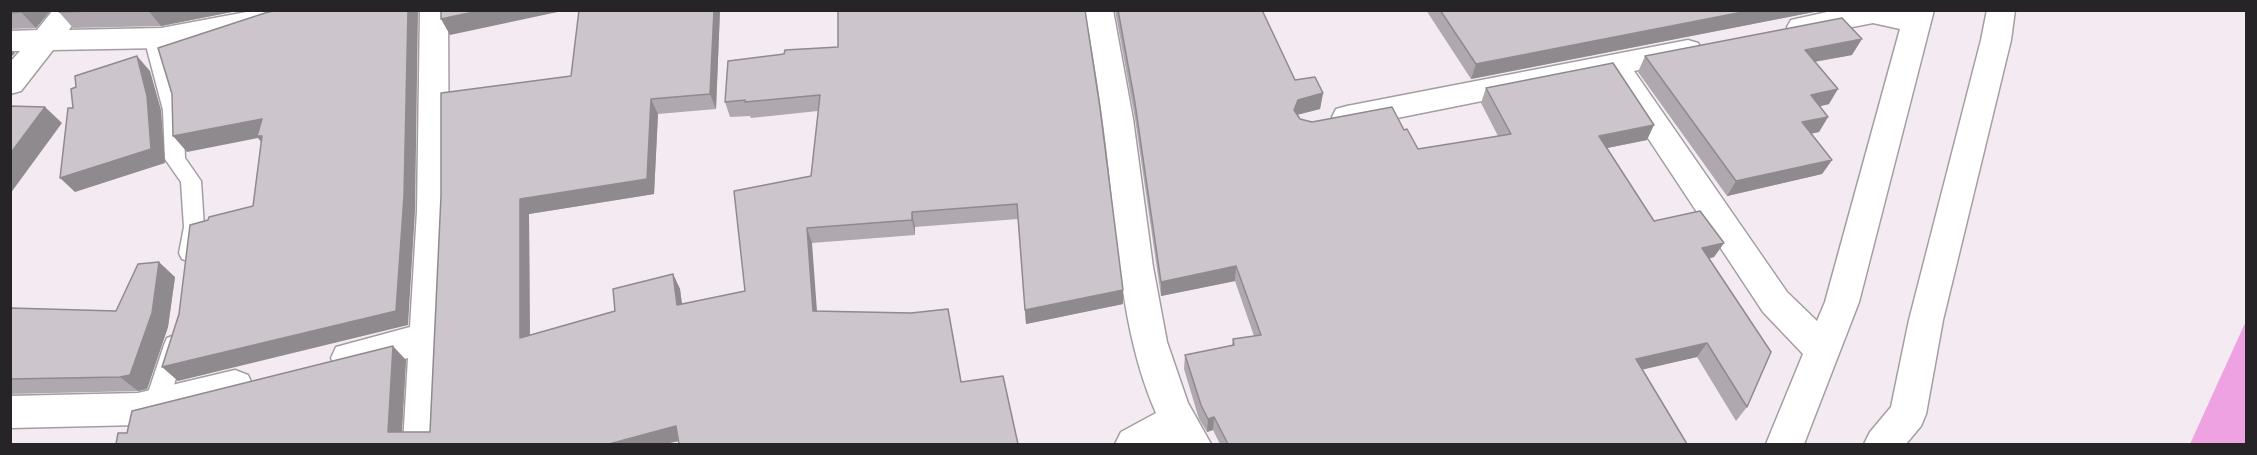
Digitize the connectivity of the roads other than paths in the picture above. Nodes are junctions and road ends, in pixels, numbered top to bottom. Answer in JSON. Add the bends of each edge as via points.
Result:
{"nodes":[{"id":1,"x":69,"y":10,"type":"edge"},
{"id":2,"x":312,"y":10,"type":"edge"},
{"id":3,"x":434,"y":10,"type":"edge"},
{"id":4,"x":1099,"y":10,"type":"edge"},
{"id":5,"x":2001,"y":10,"type":"edge"},
{"id":6,"x":1918,"y":17,"type":"edge"},
{"id":7,"x":1772,"y":33,"type":"edge"},
{"id":8,"x":153,"y":38,"type":"junction"},
{"id":9,"x":10,"y":41,"type":"edge"},
{"id":10,"x":45,"y":41,"type":"junction"},
{"id":11,"x":1715,"y":44,"type":"edge"},
{"id":12,"x":1614,"y":64,"type":"junction"},
{"id":13,"x":10,"y":83,"type":"edge"},
{"id":14,"x":1320,"y":122,"type":"edge"},
{"id":15,"x":188,"y":272,"type":"edge"},
{"id":16,"x":181,"y":328,"type":"edge"},
{"id":17,"x":426,"y":338,"type":"junction"},
{"id":18,"x":1823,"y":350,"type":"junction"},
{"id":19,"x":323,"y":364,"type":"edge"},
{"id":20,"x":266,"y":379,"type":"edge"},
{"id":21,"x":10,"y":412,"type":"edge"},
{"id":22,"x":142,"y":416,"type":"junction"},
{"id":23,"x":1184,"y":433,"type":"edge"},
{"id":24,"x":422,"y":444,"type":"edge"},
{"id":25,"x":1134,"y":444,"type":"edge"},
{"id":26,"x":1785,"y":444,"type":"edge"},
{"id":27,"x":1883,"y":444,"type":"edge"}],
"edges":[{"from":1,"to":10,"type":"street"},
{"from":2,"to":8,"type":"street"},
{"from":3,"to":17,"type":"street","via":[[433,211]]},
{"from":4,"to":23,"type":"street","via":[[1123,155],[1138,292],[1162,385]]},
{"from":5,"to":27,"type":"street","via":[[1926,320],[1908,414]]},
{"from":6,"to":7,"type":"street","via":[[1873,13]]},
{"from":6,"to":18,"type":"street","via":[[1842,302]]},
{"from":8,"to":10,"type":"street"},
{"from":8,"to":15,"type":"lane","via":[[173,110],[175,159],[191,181],[194,227]]},
{"from":9,"to":10,"type":"street"},
{"from":10,"to":13,"type":"street"},
{"from":11,"to":12,"type":"street"},
{"from":12,"to":14,"type":"street"},
{"from":12,"to":18,"type":"street","via":[[1775,302]]},
{"from":16,"to":22,"type":"lane"},
{"from":17,"to":19,"type":"street"},
{"from":17,"to":24,"type":"street"},
{"from":18,"to":26,"type":"street"},
{"from":20,"to":22,"type":"street"},
{"from":21,"to":22,"type":"street"},
{"from":23,"to":25,"type":"street"}]}
